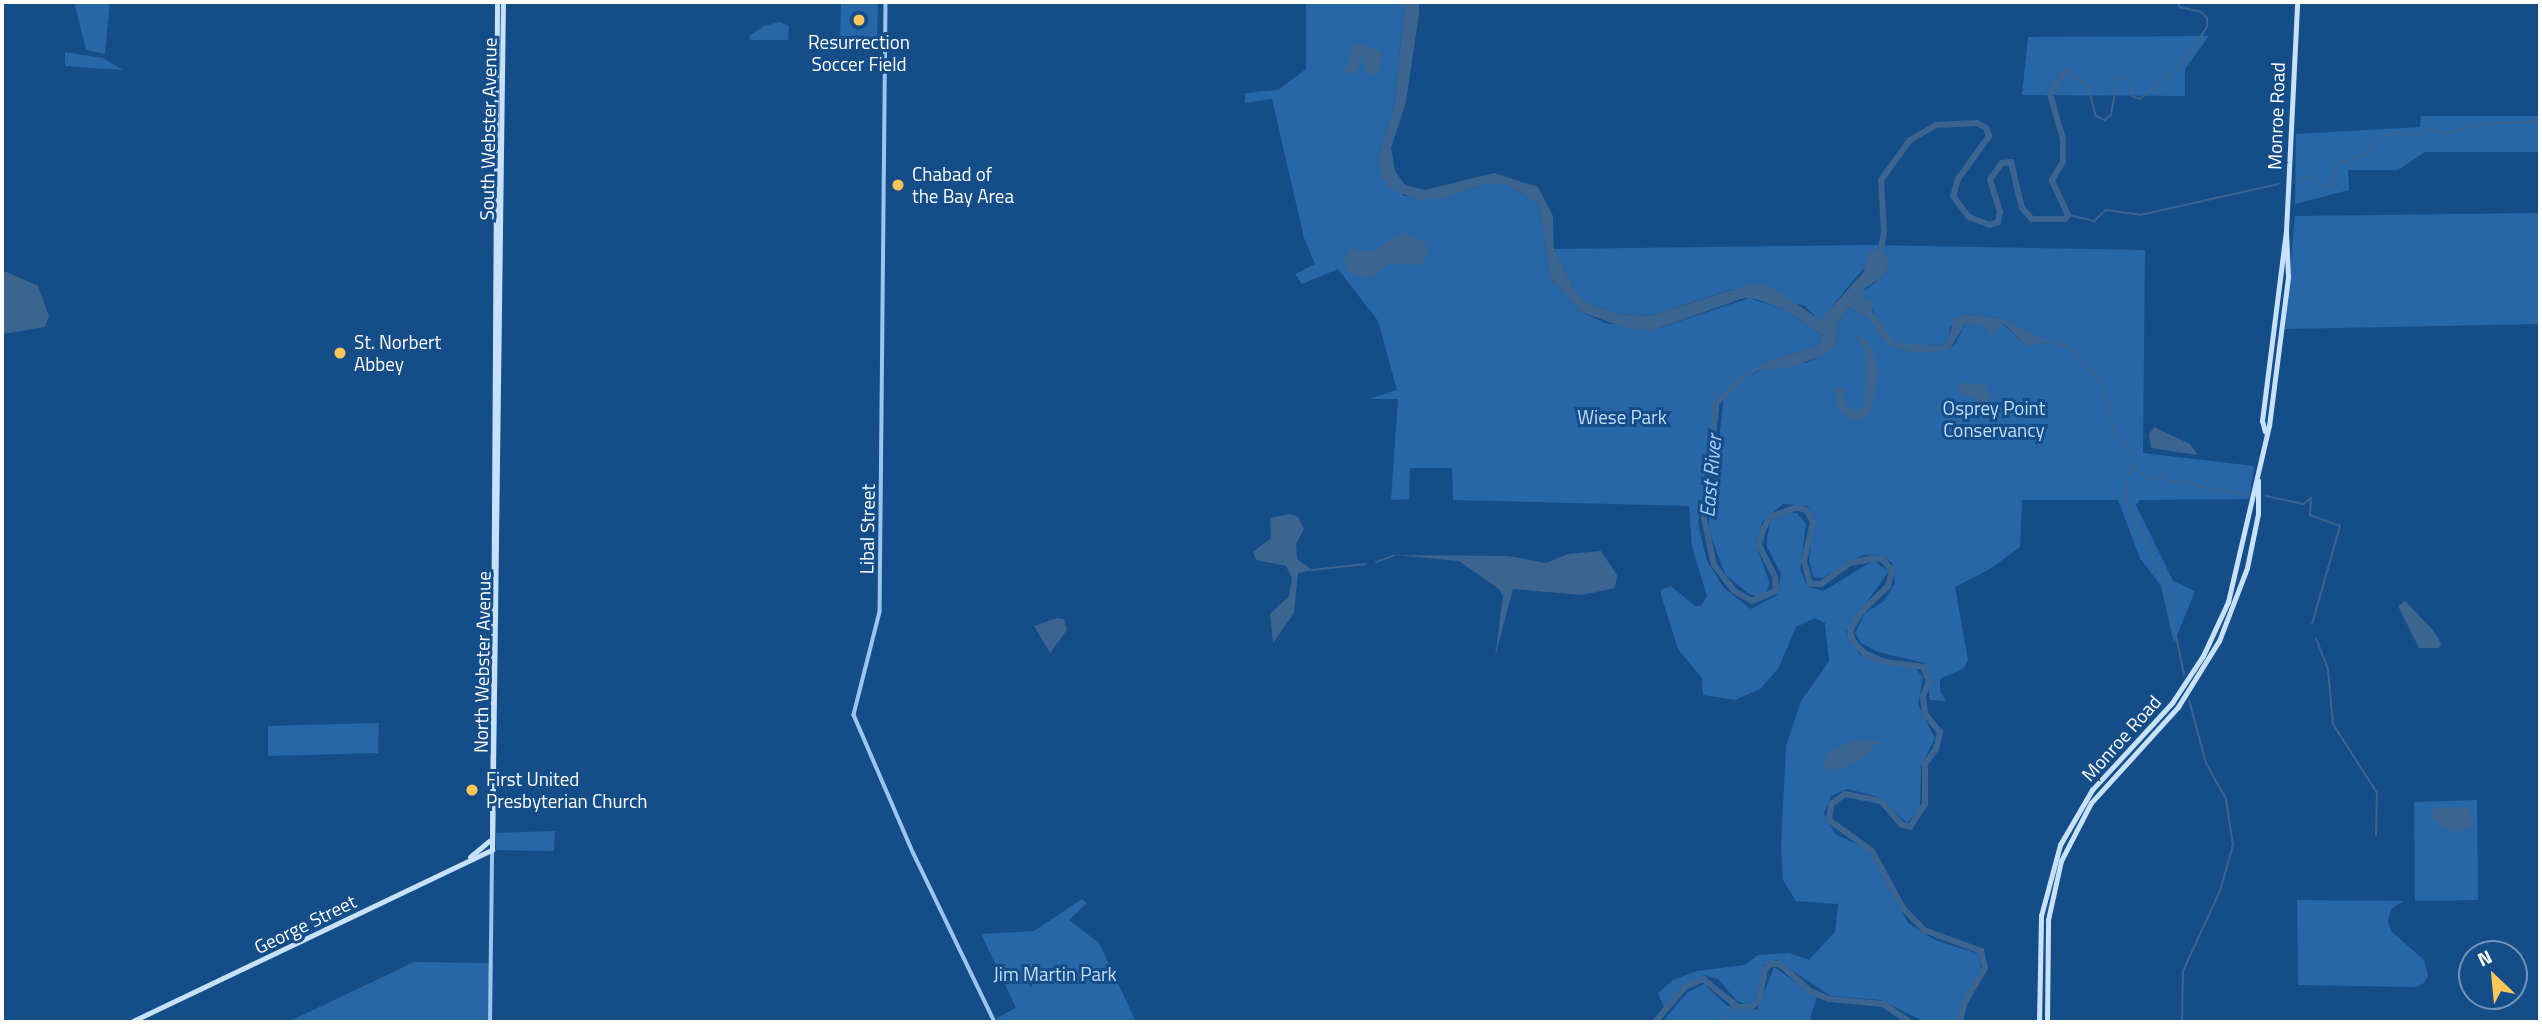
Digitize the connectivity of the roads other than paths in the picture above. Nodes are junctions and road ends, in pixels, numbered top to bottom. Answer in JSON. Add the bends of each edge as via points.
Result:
{"nodes":[{"id":1,"x":497,"y":2,"type":"edge"},
{"id":2,"x":503,"y":2,"type":"edge"},
{"id":3,"x":886,"y":2,"type":"edge"},
{"id":4,"x":2297,"y":2,"type":"edge"},
{"id":5,"x":497,"y":256,"type":"junction"},
{"id":6,"x":2258,"y":481,"type":"junction"},
{"id":7,"x":489,"y":841,"type":"junction"},
{"id":8,"x":492,"y":850,"type":"junction"},
{"id":9,"x":458,"y":866,"type":"junction"},
{"id":10,"x":131,"y":1022,"type":"edge"},
{"id":11,"x":490,"y":1022,"type":"edge"},
{"id":12,"x":995,"y":1022,"type":"edge"},
{"id":13,"x":2039,"y":1022,"type":"edge"},
{"id":14,"x":2047,"y":1022,"type":"edge"}],
"edges":[{"from":1,"to":5,"type":"main road","name":"South Webster Avenue"},
{"from":2,"to":5,"type":"main road","name":"South Webster Avenue"},
{"from":3,"to":12,"type":"street","name":"Libal Street","via":[[880,612],[854,715]]},
{"from":4,"to":6,"type":"main road","name":"Monroe Road","via":[[2286,231],[2288,277]]},
{"from":5,"to":7,"type":"main road","name":"North Webster Avenue"},
{"from":5,"to":8,"type":"main road","name":"North Webster Avenue"},
{"from":6,"to":13,"type":"main road","name":"Monroe Road","via":[[2239,566],[2213,638],[2172,702],[2085,799],[2060,845],[2040,925]]},
{"from":6,"to":14,"type":"main road","name":"Monroe Road","via":[[2259,514],[2247,568],[2219,641],[2178,707],[2091,803],[2066,847],[2049,908]]},
{"from":7,"to":8,"type":"main road","name":"North Webster Avenue"},
{"from":7,"to":9,"type":"main road"},
{"from":8,"to":9,"type":"main road","name":"George Street"},
{"from":8,"to":11,"type":"street"},
{"from":9,"to":10,"type":"main road","name":"George Street"}]}
